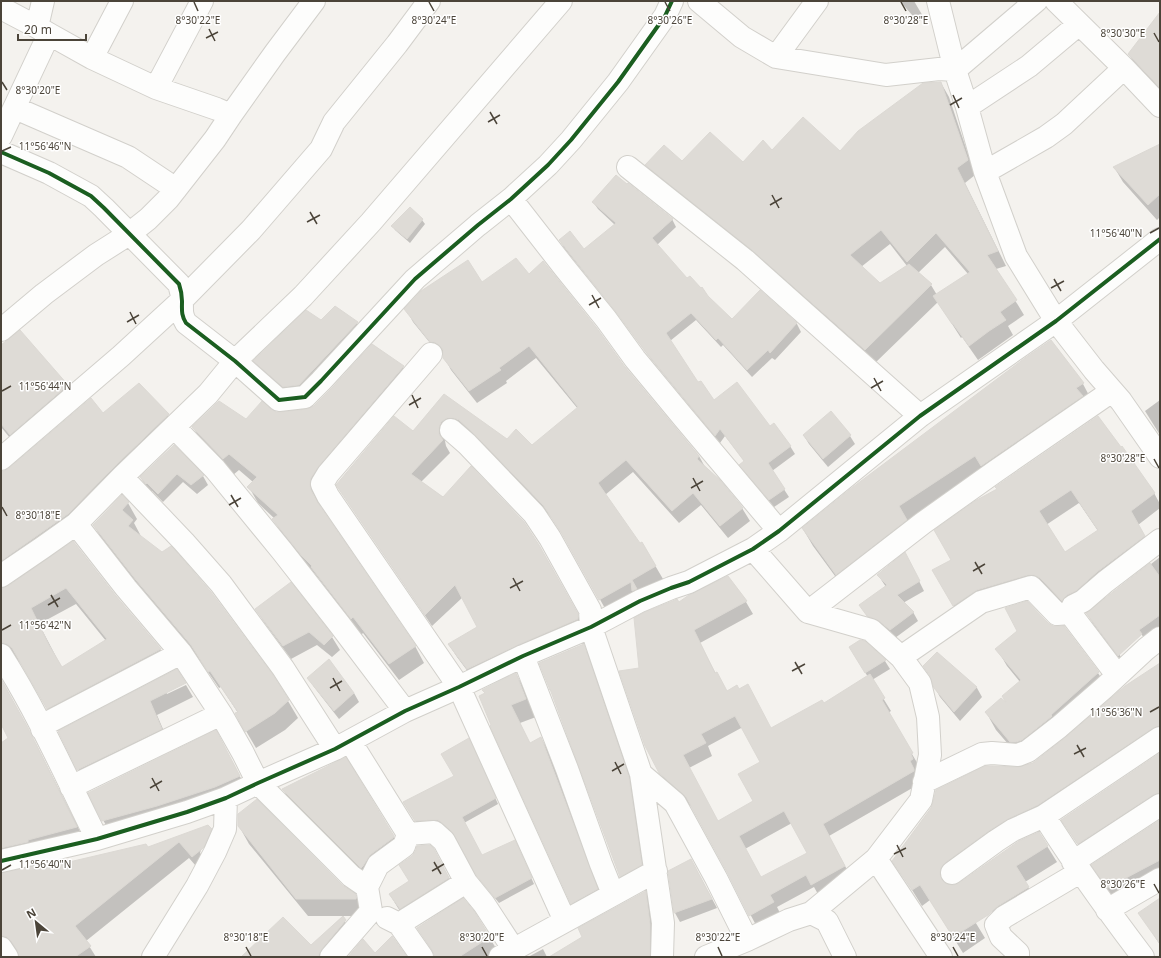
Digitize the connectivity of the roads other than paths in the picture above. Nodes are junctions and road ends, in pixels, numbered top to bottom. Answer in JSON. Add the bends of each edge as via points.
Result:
{"nodes":[{"id":1,"x":43,"y":1,"type":"edge"},
{"id":2,"x":122,"y":1,"type":"edge"},
{"id":3,"x":202,"y":1,"type":"edge"},
{"id":4,"x":314,"y":1,"type":"edge"},
{"id":5,"x":429,"y":1,"type":"edge"},
{"id":6,"x":561,"y":1,"type":"edge"},
{"id":7,"x":672,"y":1,"type":"edge"},
{"id":8,"x":699,"y":1,"type":"edge"},
{"id":9,"x":817,"y":1,"type":"edge"},
{"id":10,"x":938,"y":1,"type":"edge"},
{"id":11,"x":1036,"y":1,"type":"edge"},
{"id":12,"x":1056,"y":1,"type":"edge"},
{"id":13,"x":1,"y":8,"type":"edge"},
{"id":14,"x":1079,"y":24,"type":"junction"},
{"id":15,"x":43,"y":31,"type":"junction"},
{"id":16,"x":776,"y":57,"type":"junction"},
{"id":17,"x":92,"y":58,"type":"junction"},
{"id":18,"x":1124,"y":68,"type":"junction"},
{"id":19,"x":955,"y":70,"type":"junction"},
{"id":20,"x":156,"y":88,"type":"junction"},
{"id":21,"x":1160,"y":106,"type":"edge"},
{"id":22,"x":967,"y":107,"type":"junction"},
{"id":23,"x":15,"y":108,"type":"junction"},
{"id":24,"x":231,"y":115,"type":"junction"},
{"id":25,"x":1,"y":136,"type":"edge"},
{"id":26,"x":1,"y":152,"type":"edge"},
{"id":27,"x":628,"y":167,"type":"dead end"},
{"id":28,"x":985,"y":172,"type":"junction"},
{"id":29,"x":176,"y":189,"type":"junction"},
{"id":30,"x":511,"y":199,"type":"junction"},
{"id":31,"x":129,"y":234,"type":"junction"},
{"id":32,"x":1160,"y":239,"type":"edge"},
{"id":33,"x":182,"y":300,"type":"junction"},
{"id":34,"x":1056,"y":321,"type":"junction"},
{"id":35,"x":1,"y":330,"type":"edge"},
{"id":36,"x":432,"y":354,"type":"dead end"},
{"id":37,"x":235,"y":361,"type":"junction"},
{"id":38,"x":1112,"y":391,"type":"junction"},
{"id":39,"x":920,"y":416,"type":"junction"},
{"id":40,"x":174,"y":427,"type":"junction"},
{"id":41,"x":451,"y":430,"type":"dead end"},
{"id":42,"x":1160,"y":457,"type":"edge"},
{"id":43,"x":1,"y":459,"type":"edge"},
{"id":44,"x":122,"y":477,"type":"junction"},
{"id":45,"x":76,"y":524,"type":"junction"},
{"id":46,"x":779,"y":531,"type":"junction"},
{"id":47,"x":1160,"y":540,"type":"edge"},
{"id":48,"x":752,"y":549,"type":"junction"},
{"id":49,"x":1,"y":576,"type":"edge"},
{"id":50,"x":808,"y":612,"type":"junction"},
{"id":51,"x":1070,"y":613,"type":"junction"},
{"id":52,"x":591,"y":627,"type":"junction"},
{"id":53,"x":1160,"y":638,"type":"edge"},
{"id":54,"x":181,"y":653,"type":"junction"},
{"id":55,"x":1,"y":655,"type":"edge"},
{"id":56,"x":523,"y":656,"type":"junction"},
{"id":57,"x":901,"y":657,"type":"junction"},
{"id":58,"x":1117,"y":675,"type":"junction"},
{"id":59,"x":459,"y":687,"type":"junction"},
{"id":60,"x":404,"y":711,"type":"junction"},
{"id":61,"x":221,"y":714,"type":"junction"},
{"id":62,"x":42,"y":729,"type":"junction"},
{"id":63,"x":1160,"y":738,"type":"edge"},
{"id":64,"x":343,"y":745,"type":"junction"},
{"id":65,"x":641,"y":774,"type":"junction"},
{"id":66,"x":924,"y":782,"type":"junction"},
{"id":67,"x":258,"y":783,"type":"junction"},
{"id":68,"x":71,"y":787,"type":"junction"},
{"id":69,"x":226,"y":798,"type":"junction"},
{"id":70,"x":1160,"y":805,"type":"edge"},
{"id":71,"x":1044,"y":816,"type":"junction"},
{"id":72,"x":408,"y":834,"type":"junction"},
{"id":73,"x":97,"y":839,"type":"junction"},
{"id":74,"x":876,"y":859,"type":"junction"},
{"id":75,"x":1,"y":861,"type":"edge"},
{"id":76,"x":1076,"y":867,"type":"junction"},
{"id":77,"x":656,"y":872,"type":"junction"},
{"id":78,"x":952,"y":873,"type":"dead end"},
{"id":79,"x":1160,"y":879,"type":"edge"},
{"id":80,"x":466,"y":882,"type":"junction"},
{"id":81,"x":367,"y":887,"type":"junction"},
{"id":82,"x":613,"y":894,"type":"junction"},
{"id":83,"x":1107,"y":910,"type":"junction"},
{"id":84,"x":371,"y":911,"type":"junction"},
{"id":85,"x":811,"y":913,"type":"junction"},
{"id":86,"x":566,"y":921,"type":"junction"},
{"id":87,"x":399,"y":924,"type":"junction"},
{"id":88,"x":747,"y":940,"type":"junction"},
{"id":89,"x":1,"y":948,"type":"edge"},
{"id":90,"x":507,"y":953,"type":"edge"},
{"id":91,"x":7,"y":957,"type":"edge"},
{"id":92,"x":153,"y":957,"type":"edge"},
{"id":93,"x":331,"y":957,"type":"edge"},
{"id":94,"x":422,"y":957,"type":"edge"},
{"id":95,"x":662,"y":957,"type":"edge"},
{"id":96,"x":708,"y":957,"type":"edge"},
{"id":97,"x":845,"y":957,"type":"edge"},
{"id":98,"x":941,"y":957,"type":"edge"},
{"id":99,"x":1018,"y":957,"type":"edge"},
{"id":100,"x":1143,"y":957,"type":"edge"}],
"edges":[{"from":1,"to":15,"type":"street"},
{"from":2,"to":17,"type":"street"},
{"from":3,"to":20,"type":"street"},
{"from":4,"to":24,"type":"street"},
{"from":5,"to":33,"type":"street","via":[[334,122],[321,149],[251,230]]},
{"from":6,"to":37,"type":"street","via":[[371,222],[303,296]]},
{"from":7,"to":30,"type":"street","via":[[665,16],[618,82],[571,140]]},
{"from":8,"to":16,"type":"street","via":[[742,37]]},
{"from":9,"to":16,"type":"street"},
{"from":10,"to":19,"type":"street"},
{"from":11,"to":19,"type":"street"},
{"from":12,"to":14,"type":"street"},
{"from":13,"to":15,"type":"street"},
{"from":14,"to":18,"type":"street"},
{"from":14,"to":22,"type":"street","via":[[1029,66]]},
{"from":15,"to":17,"type":"street"},
{"from":15,"to":23,"type":"street"},
{"from":16,"to":19,"type":"street","via":[[886,75],[939,69]]},
{"from":17,"to":20,"type":"street"},
{"from":18,"to":21,"type":"street"},
{"from":18,"to":28,"type":"street","via":[[1046,137]]},
{"from":19,"to":22,"type":"street"},
{"from":20,"to":24,"type":"street"},
{"from":22,"to":28,"type":"street"},
{"from":23,"to":25,"type":"street"},
{"from":23,"to":29,"type":"street","via":[[128,157]]},
{"from":24,"to":29,"type":"street"},
{"from":26,"to":31,"type":"street","via":[[49,173],[91,196]]},
{"from":27,"to":39,"type":"street","via":[[746,260]]},
{"from":28,"to":34,"type":"street","via":[[1016,256]]},
{"from":29,"to":31,"type":"street","via":[[148,219]]},
{"from":30,"to":37,"type":"street","via":[[415,279],[304,397],[279,400]]},
{"from":30,"to":46,"type":"street","via":[[640,364]]},
{"from":31,"to":33,"type":"street","via":[[175,279],[179,284]]},
{"from":31,"to":35,"type":"street","via":[[90,259]]},
{"from":32,"to":34,"type":"street"},
{"from":33,"to":37,"type":"street","via":[[181,312],[186,323]]},
{"from":33,"to":43,"type":"street"},
{"from":34,"to":38,"type":"street"},
{"from":34,"to":39,"type":"street"},
{"from":36,"to":59,"type":"street","via":[[322,484]]},
{"from":37,"to":40,"type":"street","via":[[208,394]]},
{"from":38,"to":42,"type":"street"},
{"from":38,"to":50,"type":"street","via":[[923,523]]},
{"from":39,"to":46,"type":"street"},
{"from":40,"to":44,"type":"street"},
{"from":40,"to":60,"type":"street","via":[[215,469],[282,551]]},
{"from":41,"to":52,"type":"street","via":[[534,514],[590,610]]},
{"from":44,"to":45,"type":"street"},
{"from":44,"to":64,"type":"street","via":[[221,584]]},
{"from":45,"to":49,"type":"street"},
{"from":45,"to":54,"type":"street"},
{"from":46,"to":48,"type":"street"},
{"from":47,"to":51,"type":"street","via":[[1083,601],[1073,606]]},
{"from":48,"to":50,"type":"street"},
{"from":48,"to":52,"type":"street","via":[[689,582],[640,601]]},
{"from":50,"to":57,"type":"street","via":[[871,630]]},
{"from":51,"to":57,"type":"street","via":[[1057,614],[1031,587],[981,602]]},
{"from":51,"to":58,"type":"street"},
{"from":52,"to":56,"type":"street"},
{"from":52,"to":65,"type":"street"},
{"from":53,"to":58,"type":"street"},
{"from":54,"to":61,"type":"street"},
{"from":54,"to":62,"type":"street","via":[[45,724]]},
{"from":55,"to":62,"type":"street"},
{"from":56,"to":59,"type":"street"},
{"from":56,"to":82,"type":"street"},
{"from":57,"to":66,"type":"street","via":[[920,683],[928,717],[930,755]]},
{"from":58,"to":66,"type":"street","via":[[1028,751],[1018,755],[982,754]]},
{"from":59,"to":60,"type":"street"},
{"from":59,"to":86,"type":"street"},
{"from":60,"to":64,"type":"street"},
{"from":61,"to":67,"type":"street"},
{"from":61,"to":68,"type":"street"},
{"from":62,"to":68,"type":"street"},
{"from":63,"to":71,"type":"street"},
{"from":64,"to":67,"type":"street"},
{"from":64,"to":72,"type":"street"},
{"from":65,"to":77,"type":"street"},
{"from":65,"to":88,"type":"street","via":[[675,803]]},
{"from":66,"to":74,"type":"street","via":[[921,800]]},
{"from":67,"to":69,"type":"street"},
{"from":67,"to":81,"type":"street","via":[[351,876]]},
{"from":68,"to":73,"type":"street"},
{"from":69,"to":73,"type":"street"},
{"from":69,"to":92,"type":"street","via":[[225,829],[215,852]]},
{"from":70,"to":76,"type":"street"},
{"from":71,"to":76,"type":"street"},
{"from":71,"to":78,"type":"street","via":[[1013,830]]},
{"from":72,"to":80,"type":"street","via":[[434,832],[444,841]]},
{"from":72,"to":81,"type":"street","via":[[404,846],[378,865]]},
{"from":73,"to":75,"type":"street"},
{"from":74,"to":85,"type":"street"},
{"from":74,"to":98,"type":"street"},
{"from":76,"to":83,"type":"street"},
{"from":76,"to":99,"type":"street","via":[[996,925],[1002,937],[1018,953]]},
{"from":77,"to":82,"type":"street"},
{"from":77,"to":95,"type":"street","via":[[663,924]]},
{"from":79,"to":83,"type":"street"},
{"from":80,"to":87,"type":"street"},
{"from":80,"to":90,"type":"street","via":[[484,904]]},
{"from":81,"to":84,"type":"street"},
{"from":82,"to":86,"type":"street"},
{"from":83,"to":100,"type":"street"},
{"from":84,"to":87,"type":"street"},
{"from":84,"to":93,"type":"street"},
{"from":85,"to":88,"type":"street","via":[[789,920]]},
{"from":85,"to":97,"type":"street","via":[[827,921]]},
{"from":86,"to":90,"type":"street"},
{"from":87,"to":94,"type":"street"},
{"from":88,"to":96,"type":"street"},
{"from":89,"to":91,"type":"street"}]}
